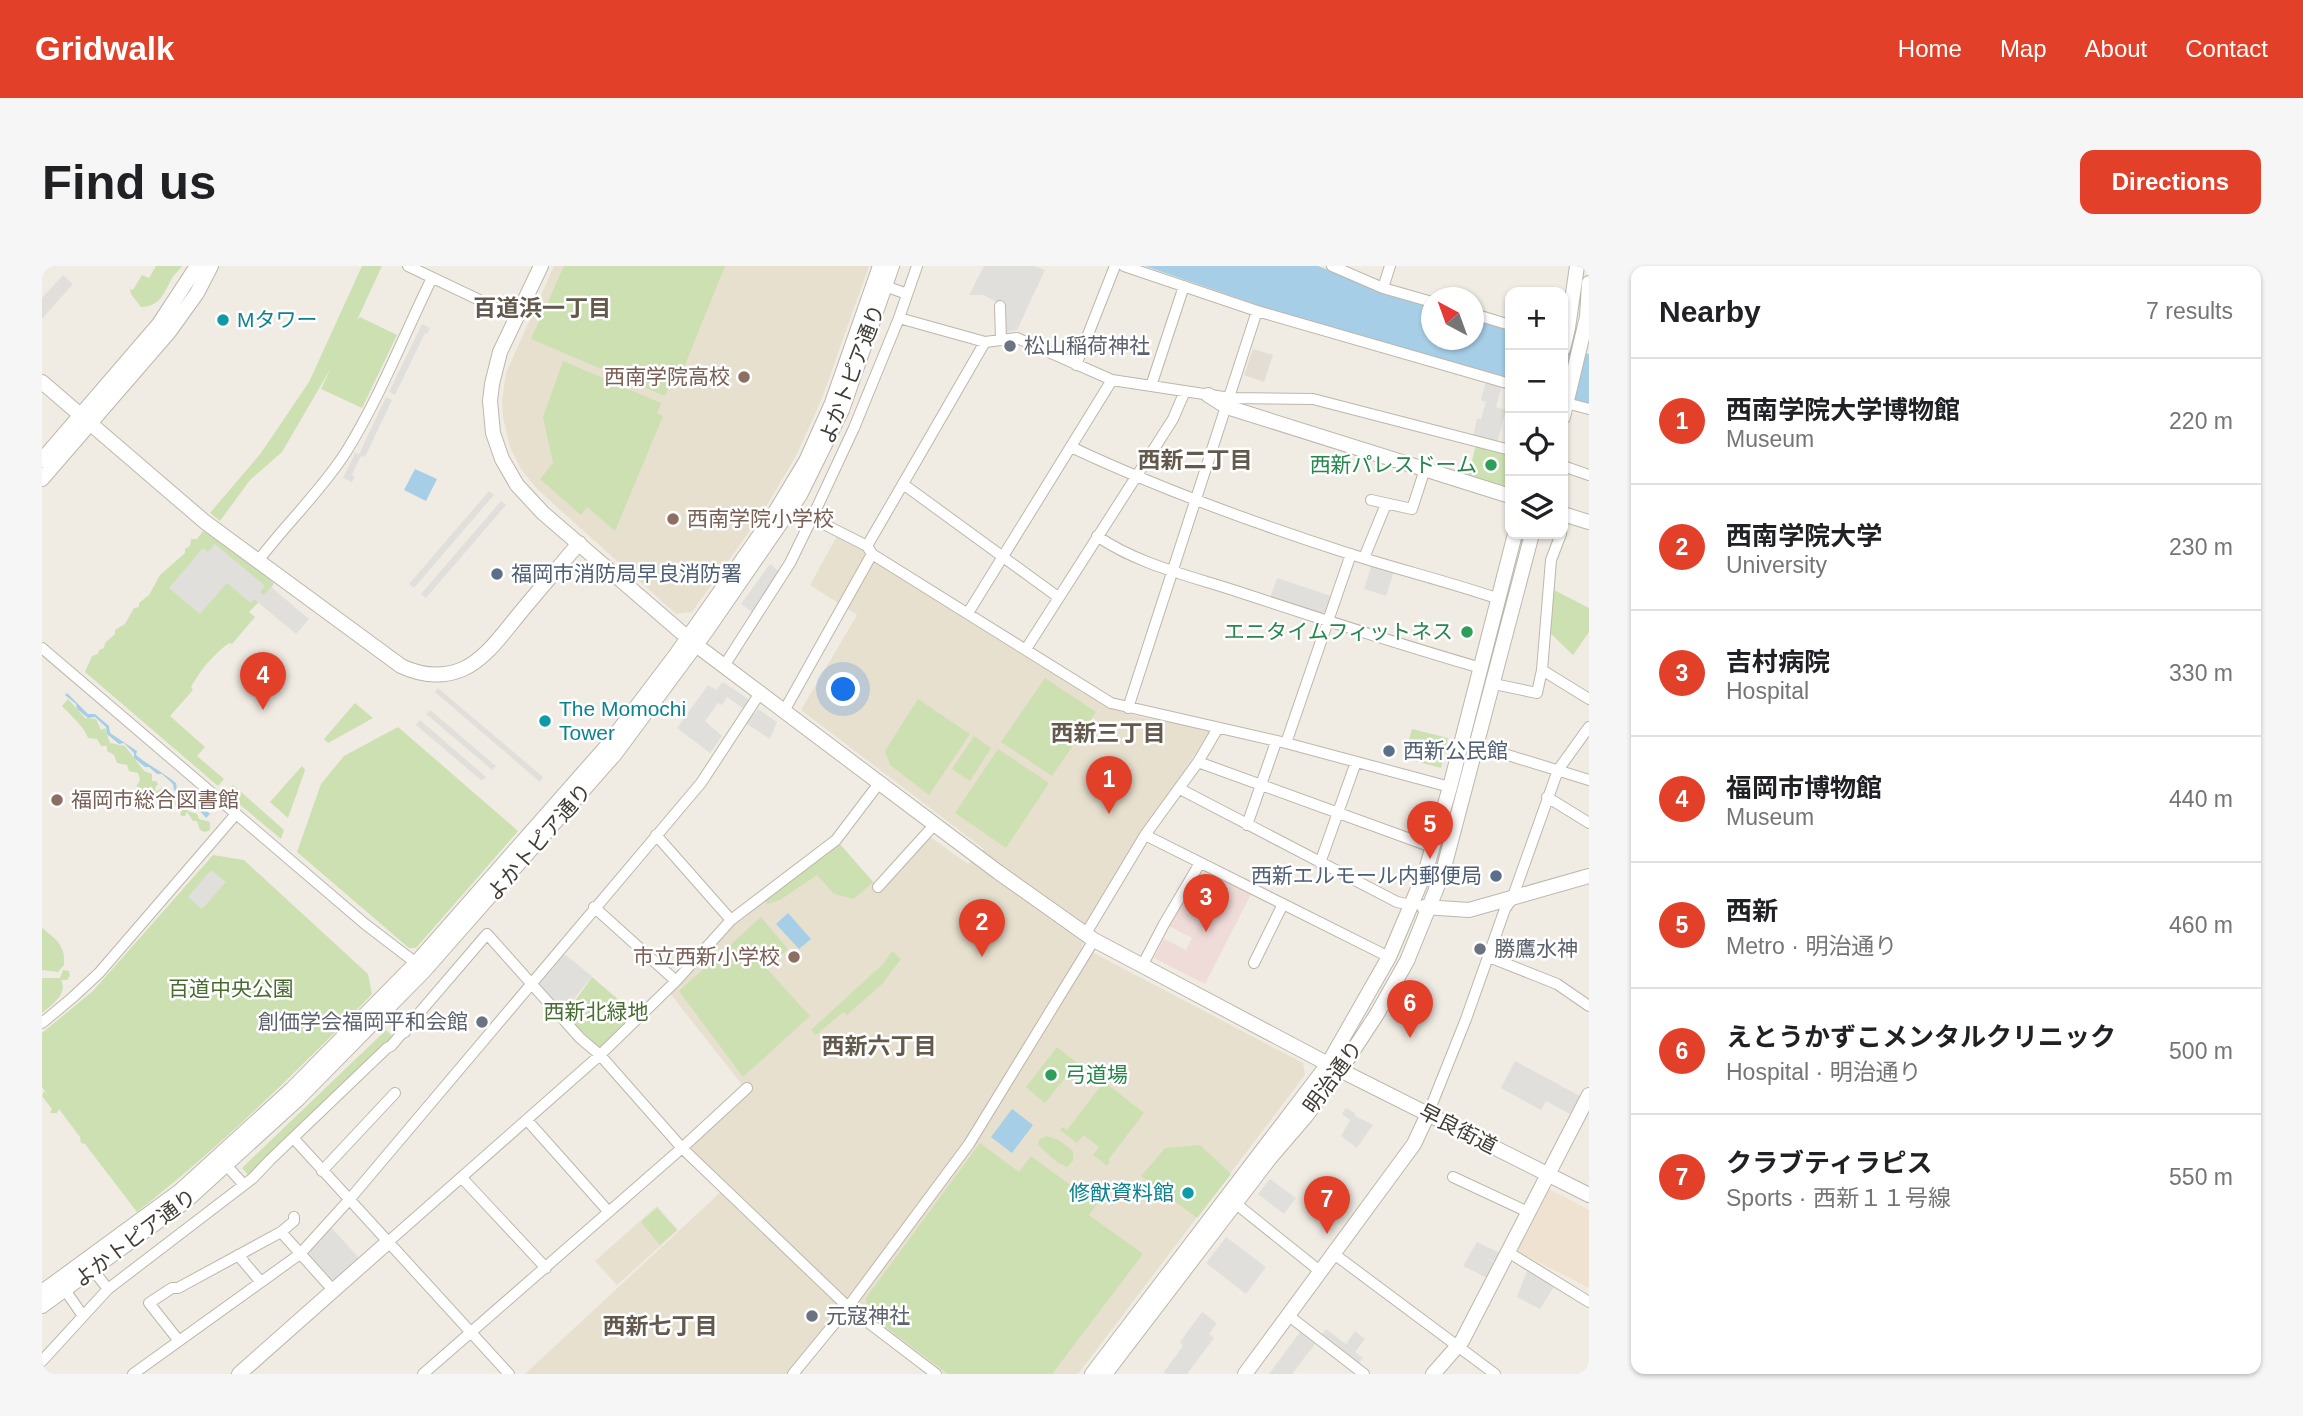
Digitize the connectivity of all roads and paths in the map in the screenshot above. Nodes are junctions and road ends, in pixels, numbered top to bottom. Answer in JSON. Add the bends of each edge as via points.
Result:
{"nodes":[{"id":1,"x":197,"y":266,"type":"edge"},
{"id":2,"x":211,"y":266,"type":"edge"},
{"id":3,"x":408,"y":266,"type":"edge"},
{"id":4,"x":541,"y":266,"type":"edge"},
{"id":5,"x":880,"y":266,"type":"edge"},
{"id":6,"x":892,"y":266,"type":"edge"},
{"id":7,"x":917,"y":266,"type":"edge"},
{"id":8,"x":1115,"y":266,"type":"edge"},
{"id":9,"x":1124,"y":266,"type":"edge"},
{"id":10,"x":1332,"y":266,"type":"edge"},
{"id":11,"x":1390,"y":266,"type":"edge"},
{"id":12,"x":1577,"y":266,"type":"edge"},
{"id":13,"x":432,"y":278,"type":"junction"},
{"id":14,"x":1589,"y":285,"type":"edge"},
{"id":15,"x":885,"y":286,"type":"junction"},
{"id":16,"x":1185,"y":286,"type":"junction"},
{"id":17,"x":1382,"y":288,"type":"junction"},
{"id":18,"x":907,"y":294,"type":"junction"},
{"id":19,"x":1421,"y":299,"type":"edge"},
{"id":20,"x":1000,"y":306,"type":"dead end"},
{"id":21,"x":1257,"y":311,"type":"junction"},
{"id":22,"x":1568,"y":316,"type":"edge"},
{"id":23,"x":899,"y":317,"type":"junction"},
{"id":24,"x":1484,"y":317,"type":"edge"},
{"id":25,"x":517,"y":318,"type":"junction"},
{"id":26,"x":1505,"y":323,"type":"edge"},
{"id":27,"x":1001,"y":340,"type":"junction"},
{"id":28,"x":985,"y":342,"type":"junction"},
{"id":29,"x":1568,"y":345,"type":"edge"},
{"id":30,"x":1581,"y":346,"type":"junction"},
{"id":31,"x":1076,"y":365,"type":"junction"},
{"id":32,"x":1112,"y":380,"type":"junction"},
{"id":33,"x":42,"y":382,"type":"edge"},
{"id":34,"x":1505,"y":383,"type":"edge"},
{"id":35,"x":1151,"y":386,"type":"junction"},
{"id":36,"x":1185,"y":391,"type":"junction"},
{"id":37,"x":1208,"y":395,"type":"joint"},
{"id":38,"x":1568,"y":395,"type":"edge"},
{"id":39,"x":1228,"y":403,"type":"junction"},
{"id":40,"x":1589,"y":409,"type":"edge"},
{"id":41,"x":1568,"y":410,"type":"edge"},
{"id":42,"x":85,"y":420,"type":"junction"},
{"id":43,"x":1071,"y":447,"type":"junction"},
{"id":44,"x":1505,"y":449,"type":"edge"},
{"id":45,"x":42,"y":460,"type":"edge"},
{"id":46,"x":1568,"y":468,"type":"edge"},
{"id":47,"x":1425,"y":469,"type":"junction"},
{"id":48,"x":1589,"y":475,"type":"edge"},
{"id":49,"x":1135,"y":478,"type":"junction"},
{"id":50,"x":42,"y":479,"type":"edge"},
{"id":51,"x":902,"y":484,"type":"junction"},
{"id":52,"x":1505,"y":494,"type":"edge"},
{"id":53,"x":800,"y":495,"type":"junction"},
{"id":54,"x":1371,"y":500,"type":"dead end"},
{"id":55,"x":819,"y":502,"type":"junction"},
{"id":56,"x":1196,"y":502,"type":"junction"},
{"id":57,"x":1386,"y":504,"type":"junction"},
{"id":58,"x":812,"y":518,"type":"junction"},
{"id":59,"x":1589,"y":522,"type":"edge"},
{"id":60,"x":1568,"y":523,"type":"edge"},
{"id":61,"x":1097,"y":536,"type":"junction"},
{"id":62,"x":1514,"y":539,"type":"edge"},
{"id":63,"x":1531,"y":539,"type":"edge"},
{"id":64,"x":1558,"y":539,"type":"edge"},
{"id":65,"x":579,"y":543,"type":"junction"},
{"id":66,"x":869,"y":550,"type":"junction"},
{"id":67,"x":1351,"y":554,"type":"junction"},
{"id":68,"x":1003,"y":557,"type":"junction"},
{"id":69,"x":1364,"y":558,"type":"junction"},
{"id":70,"x":258,"y":561,"type":"junction"},
{"id":71,"x":1174,"y":570,"type":"junction"},
{"id":72,"x":1058,"y":597,"type":"junction"},
{"id":73,"x":1499,"y":599,"type":"junction"},
{"id":74,"x":968,"y":613,"type":"junction"},
{"id":75,"x":1329,"y":621,"type":"junction"},
{"id":76,"x":691,"y":642,"type":"junction"},
{"id":77,"x":42,"y":648,"type":"edge"},
{"id":78,"x":1026,"y":649,"type":"junction"},
{"id":79,"x":724,"y":666,"type":"junction"},
{"id":80,"x":1481,"y":668,"type":"junction"},
{"id":81,"x":1542,"y":670,"type":"junction"},
{"id":82,"x":1494,"y":684,"type":"junction"},
{"id":83,"x":760,"y":693,"type":"junction"},
{"id":84,"x":1589,"y":699,"type":"edge"},
{"id":85,"x":1129,"y":708,"type":"junction"},
{"id":86,"x":784,"y":711,"type":"junction"},
{"id":87,"x":1589,"y":727,"type":"edge"},
{"id":88,"x":1218,"y":728,"type":"junction"},
{"id":89,"x":1462,"y":741,"type":"junction"},
{"id":90,"x":1281,"y":742,"type":"junction"},
{"id":91,"x":1478,"y":746,"type":"junction"},
{"id":92,"x":1198,"y":762,"type":"junction"},
{"id":93,"x":1356,"y":762,"type":"junction"},
{"id":94,"x":1558,"y":770,"type":"junction"},
{"id":95,"x":1589,"y":780,"type":"edge"},
{"id":96,"x":880,"y":782,"type":"junction"},
{"id":97,"x":1262,"y":786,"type":"junction"},
{"id":98,"x":1450,"y":787,"type":"junction"},
{"id":99,"x":1180,"y":789,"type":"junction"},
{"id":100,"x":1547,"y":797,"type":"junction"},
{"id":101,"x":1338,"y":813,"type":"junction"},
{"id":102,"x":236,"y":814,"type":"junction"},
{"id":103,"x":1589,"y":823,"type":"edge"},
{"id":104,"x":935,"y":824,"type":"junction"},
{"id":105,"x":1247,"y":825,"type":"junction"},
{"id":106,"x":656,"y":835,"type":"junction"},
{"id":107,"x":1145,"y":835,"type":"junction"},
{"id":108,"x":1432,"y":848,"type":"junction"},
{"id":109,"x":1200,"y":863,"type":"junction"},
{"id":110,"x":1320,"y":863,"type":"junction"},
{"id":111,"x":1589,"y":876,"type":"edge"},
{"id":112,"x":878,"y":887,"type":"dead end"},
{"id":113,"x":1512,"y":899,"type":"junction"},
{"id":114,"x":1283,"y":904,"type":"junction"},
{"id":115,"x":1411,"y":905,"type":"junction"},
{"id":116,"x":594,"y":907,"type":"junction"},
{"id":117,"x":1431,"y":908,"type":"junction"},
{"id":118,"x":732,"y":920,"type":"junction"},
{"id":119,"x":1090,"y":937,"type":"junction"},
{"id":120,"x":1389,"y":957,"type":"junction"},
{"id":121,"x":1489,"y":957,"type":"junction"},
{"id":122,"x":416,"y":963,"type":"junction"},
{"id":123,"x":1254,"y":964,"type":"dead end"},
{"id":124,"x":1142,"y":966,"type":"junction"},
{"id":125,"x":676,"y":981,"type":"junction"},
{"id":126,"x":533,"y":984,"type":"junction"},
{"id":127,"x":1589,"y":1006,"type":"edge"},
{"id":128,"x":385,"y":1013,"type":"junction"},
{"id":129,"x":42,"y":1023,"type":"edge"},
{"id":130,"x":405,"y":1031,"type":"junction"},
{"id":131,"x":600,"y":1055,"type":"junction"},
{"id":132,"x":1334,"y":1066,"type":"junction"},
{"id":133,"x":747,"y":1088,"type":"dead end"},
{"id":134,"x":395,"y":1093,"type":"dead end"},
{"id":135,"x":1589,"y":1095,"type":"edge"},
{"id":136,"x":1428,"y":1114,"type":"junction"},
{"id":137,"x":527,"y":1120,"type":"junction"},
{"id":138,"x":296,"y":1141,"type":"dead end"},
{"id":139,"x":682,"y":1149,"type":"junction"},
{"id":140,"x":227,"y":1166,"type":"junction"},
{"id":141,"x":322,"y":1171,"type":"junction"},
{"id":142,"x":1547,"y":1174,"type":"junction"},
{"id":143,"x":1453,"y":1177,"type":"dead end"},
{"id":144,"x":462,"y":1178,"type":"junction"},
{"id":145,"x":244,"y":1185,"type":"junction"},
{"id":146,"x":1589,"y":1195,"type":"edge"},
{"id":147,"x":349,"y":1200,"type":"junction"},
{"id":148,"x":1235,"y":1203,"type":"junction"},
{"id":149,"x":608,"y":1211,"type":"junction"},
{"id":150,"x":1528,"y":1213,"type":"junction"},
{"id":151,"x":294,"y":1217,"type":"dead end"},
{"id":152,"x":281,"y":1232,"type":"junction"},
{"id":153,"x":388,"y":1242,"type":"junction"},
{"id":154,"x":1508,"y":1252,"type":"junction"},
{"id":155,"x":300,"y":1254,"type":"junction"},
{"id":156,"x":1334,"y":1254,"type":"junction"},
{"id":157,"x":238,"y":1255,"type":"junction"},
{"id":158,"x":547,"y":1268,"type":"junction"},
{"id":159,"x":93,"y":1270,"type":"junction"},
{"id":160,"x":1321,"y":1272,"type":"junction"},
{"id":161,"x":260,"y":1281,"type":"junction"},
{"id":162,"x":108,"y":1289,"type":"junction"},
{"id":163,"x":65,"y":1290,"type":"junction"},
{"id":164,"x":333,"y":1290,"type":"junction"},
{"id":165,"x":42,"y":1292,"type":"edge"},
{"id":166,"x":1589,"y":1302,"type":"edge"},
{"id":167,"x":42,"y":1306,"type":"edge"},
{"id":168,"x":848,"y":1307,"type":"junction"},
{"id":169,"x":83,"y":1315,"type":"junction"},
{"id":170,"x":1289,"y":1316,"type":"junction"},
{"id":171,"x":471,"y":1333,"type":"junction"},
{"id":172,"x":179,"y":1341,"type":"junction"},
{"id":173,"x":1458,"y":1346,"type":"junction"},
{"id":174,"x":42,"y":1360,"type":"edge"},
{"id":175,"x":134,"y":1374,"type":"edge"},
{"id":176,"x":239,"y":1374,"type":"edge"},
{"id":177,"x":423,"y":1374,"type":"edge"},
{"id":178,"x":509,"y":1374,"type":"edge"},
{"id":179,"x":793,"y":1374,"type":"edge"},
{"id":180,"x":936,"y":1374,"type":"edge"},
{"id":181,"x":1092,"y":1374,"type":"edge"},
{"id":182,"x":1105,"y":1374,"type":"edge"},
{"id":183,"x":1245,"y":1374,"type":"edge"},
{"id":184,"x":1364,"y":1374,"type":"edge"},
{"id":185,"x":1433,"y":1374,"type":"edge"},
{"id":186,"x":1495,"y":1374,"type":"edge"}],
"edges":[{"from":1,"to":42,"type":"street"},
{"from":2,"to":42,"type":"street","via":[[182,315]]},
{"from":3,"to":13,"type":"street"},
{"from":4,"to":25,"type":"street","name":"早良街道"},
{"from":5,"to":76,"type":"street","name":"よかトピア通り","via":[[832,403],[806,461]]},
{"from":6,"to":15,"type":"street","name":"よかトピア通り"},
{"from":7,"to":18,"type":"street"},
{"from":8,"to":31,"type":"street"},
{"from":9,"to":16,"type":"street"},
{"from":10,"to":17,"type":"street"},
{"from":11,"to":17,"type":"street"},
{"from":12,"to":22,"type":"street"},
{"from":13,"to":25,"type":"street"},
{"from":13,"to":70,"type":"street","via":[[345,453]]},
{"from":14,"to":30,"type":"street"},
{"from":15,"to":18,"type":"street"},
{"from":15,"to":53,"type":"street","name":"よかトピア通り","via":[[842,410]]},
{"from":16,"to":21,"type":"street"},
{"from":16,"to":35,"type":"street"},
{"from":17,"to":19,"type":"street"},
{"from":18,"to":23,"type":"street"},
{"from":20,"to":27,"type":"street"},
{"from":21,"to":34,"type":"street"},
{"from":21,"to":39,"type":"street"},
{"from":23,"to":28,"type":"street"},
{"from":23,"to":55,"type":"street"},
{"from":24,"to":26,"type":"street"},
{"from":25,"to":65,"type":"street","name":"早良街道","via":[[500,352],[492,384],[495,442],[523,492]]},
{"from":27,"to":28,"type":"street"},
{"from":27,"to":31,"type":"street","via":[[1017,338]]},
{"from":28,"to":51,"type":"street"},
{"from":29,"to":30,"type":"street"},
{"from":30,"to":38,"type":"street"},
{"from":31,"to":32,"type":"street"},
{"from":32,"to":35,"type":"street"},
{"from":32,"to":43,"type":"street"},
{"from":33,"to":42,"type":"street"},
{"from":35,"to":36,"type":"street"},
{"from":36,"to":37,"type":"street"},
{"from":36,"to":49,"type":"street","via":[[1173,419]]},
{"from":37,"to":39,"type":"street"},
{"from":39,"to":44,"type":"street","via":[[1313,399]]},
{"from":39,"to":47,"type":"street"},
{"from":39,"to":56,"type":"street"},
{"from":40,"to":41,"type":"street"},
{"from":42,"to":45,"type":"street"},
{"from":42,"to":50,"type":"street"},
{"from":42,"to":70,"type":"street"},
{"from":43,"to":49,"type":"street"},
{"from":43,"to":68,"type":"street"},
{"from":46,"to":48,"type":"street"},
{"from":47,"to":52,"type":"street"},
{"from":47,"to":57,"type":"street","via":[[1412,509]]},
{"from":49,"to":56,"type":"street"},
{"from":49,"to":61,"type":"street"},
{"from":51,"to":66,"type":"street"},
{"from":51,"to":68,"type":"street"},
{"from":53,"to":55,"type":"street"},
{"from":53,"to":76,"type":"street","name":"よかトピア通り"},
{"from":54,"to":57,"type":"street"},
{"from":55,"to":58,"type":"street"},
{"from":56,"to":67,"type":"street"},
{"from":56,"to":71,"type":"street"},
{"from":57,"to":69,"type":"street"},
{"from":58,"to":66,"type":"street"},
{"from":58,"to":79,"type":"street","via":[[790,563]]},
{"from":59,"to":60,"type":"street"},
{"from":61,"to":71,"type":"street","via":[[1115,548]]},
{"from":61,"to":72,"type":"street"},
{"from":62,"to":73,"type":"street","name":"明治通り"},
{"from":63,"to":82,"type":"street","name":"明治通り"},
{"from":64,"to":81,"type":"street","via":[[1551,560]]},
{"from":65,"to":70,"type":"street","via":[[481,657],[462,670],[440,675],[401,666]]},
{"from":65,"to":76,"type":"street","name":"早良街道"},
{"from":66,"to":74,"type":"street"},
{"from":66,"to":86,"type":"street"},
{"from":67,"to":69,"type":"street"},
{"from":67,"to":75,"type":"street"},
{"from":68,"to":72,"type":"street"},
{"from":68,"to":74,"type":"street"},
{"from":69,"to":73,"type":"street"},
{"from":71,"to":75,"type":"street"},
{"from":71,"to":85,"type":"street"},
{"from":72,"to":78,"type":"street"},
{"from":73,"to":80,"type":"street","name":"明治通り"},
{"from":74,"to":78,"type":"street"},
{"from":75,"to":80,"type":"street"},
{"from":75,"to":90,"type":"street"},
{"from":76,"to":79,"type":"street","name":"早良街道"},
{"from":76,"to":122,"type":"street","name":"よかトピア通り","via":[[588,770]]},
{"from":76,"to":128,"type":"street","name":"よかトピア通り","via":[[637,727],[596,777]]},
{"from":77,"to":102,"type":"street"},
{"from":78,"to":85,"type":"street","via":[[1111,703]]},
{"from":79,"to":83,"type":"street","name":"早良街道"},
{"from":80,"to":89,"type":"street","name":"明治通り"},
{"from":81,"to":82,"type":"street","via":[[1536,693]]},
{"from":81,"to":84,"type":"street"},
{"from":82,"to":91,"type":"street","name":"明治通り"},
{"from":83,"to":86,"type":"street","name":"早良街道"},
{"from":83,"to":106,"type":"street","via":[[701,783]]},
{"from":85,"to":88,"type":"street"},
{"from":86,"to":96,"type":"street","name":"早良街道"},
{"from":87,"to":94,"type":"street"},
{"from":88,"to":90,"type":"street"},
{"from":88,"to":92,"type":"street"},
{"from":89,"to":91,"type":"street"},
{"from":89,"to":98,"type":"street","name":"明治通り"},
{"from":90,"to":93,"type":"street"},
{"from":90,"to":97,"type":"street"},
{"from":91,"to":94,"type":"street"},
{"from":91,"to":117,"type":"street","name":"明治通り"},
{"from":92,"to":97,"type":"street"},
{"from":92,"to":99,"type":"street"},
{"from":93,"to":98,"type":"street"},
{"from":93,"to":101,"type":"street"},
{"from":94,"to":95,"type":"street"},
{"from":94,"to":100,"type":"street"},
{"from":96,"to":104,"type":"street","name":"早良街道"},
{"from":96,"to":118,"type":"street","via":[[836,840]]},
{"from":97,"to":101,"type":"street"},
{"from":97,"to":105,"type":"street"},
{"from":98,"to":108,"type":"street","name":"明治通り"},
{"from":99,"to":105,"type":"street"},
{"from":99,"to":107,"type":"street"},
{"from":100,"to":103,"type":"street"},
{"from":100,"to":113,"type":"street"},
{"from":101,"to":108,"type":"street"},
{"from":101,"to":110,"type":"street"},
{"from":102,"to":122,"type":"street"},
{"from":102,"to":129,"type":"street","via":[[95,977]]},
{"from":104,"to":112,"type":"street"},
{"from":104,"to":119,"type":"street","name":"早良街道"},
{"from":105,"to":110,"type":"street"},
{"from":106,"to":116,"type":"street"},
{"from":106,"to":118,"type":"street"},
{"from":107,"to":109,"type":"street"},
{"from":107,"to":119,"type":"street"},
{"from":108,"to":115,"type":"street","name":"明治通り"},
{"from":109,"to":114,"type":"street"},
{"from":109,"to":124,"type":"street"},
{"from":110,"to":115,"type":"street","via":[[1396,902]]},
{"from":111,"to":113,"type":"street"},
{"from":113,"to":117,"type":"street","via":[[1469,910]]},
{"from":113,"to":121,"type":"street"},
{"from":114,"to":120,"type":"street"},
{"from":114,"to":123,"type":"street"},
{"from":115,"to":117,"type":"street"},
{"from":115,"to":120,"type":"street","name":"明治通り"},
{"from":116,"to":125,"type":"street"},
{"from":116,"to":126,"type":"street"},
{"from":117,"to":132,"type":"street","name":"明治通り","via":[[1390,991]]},
{"from":118,"to":125,"type":"street"},
{"from":119,"to":124,"type":"street","name":"早良街道"},
{"from":119,"to":168,"type":"street","via":[[969,1144]]},
{"from":120,"to":132,"type":"street","name":"明治通り"},
{"from":121,"to":127,"type":"street","via":[[1557,984]]},
{"from":121,"to":136,"type":"street"},
{"from":122,"to":165,"type":"street","name":"よかトピア通り","via":[[210,1165],[150,1215]]},
{"from":124,"to":132,"type":"street","name":"早良街道"},
{"from":125,"to":131,"type":"street"},
{"from":126,"to":130,"type":"street","via":[[487,934]]},
{"from":126,"to":131,"type":"street"},
{"from":126,"to":147,"type":"street"},
{"from":128,"to":130,"type":"street"},
{"from":128,"to":140,"type":"street","name":"よかトピア通り"},
{"from":130,"to":145,"type":"street"},
{"from":131,"to":137,"type":"street"},
{"from":131,"to":139,"type":"street"},
{"from":132,"to":136,"type":"street","name":"早良街道"},
{"from":132,"to":148,"type":"street","name":"明治通り"},
{"from":132,"to":181,"type":"street","name":"明治通り"},
{"from":133,"to":139,"type":"street"},
{"from":134,"to":141,"type":"street"},
{"from":135,"to":142,"type":"street"},
{"from":136,"to":142,"type":"street","name":"早良街道"},
{"from":136,"to":156,"type":"street","via":[[1414,1144]]},
{"from":137,"to":144,"type":"street"},
{"from":137,"to":149,"type":"street"},
{"from":138,"to":141,"type":"street"},
{"from":139,"to":149,"type":"street"},
{"from":139,"to":168,"type":"street"},
{"from":140,"to":145,"type":"street"},
{"from":140,"to":159,"type":"street","name":"よかトピア通り","via":[[158,1224]]},
{"from":141,"to":147,"type":"street"},
{"from":142,"to":146,"type":"street","name":"早良街道"},
{"from":142,"to":150,"type":"street"},
{"from":143,"to":150,"type":"street"},
{"from":144,"to":153,"type":"street"},
{"from":144,"to":158,"type":"street"},
{"from":145,"to":162,"type":"street"},
{"from":147,"to":153,"type":"street"},
{"from":147,"to":155,"type":"street"},
{"from":148,"to":160,"type":"street"},
{"from":148,"to":182,"type":"street","name":"明治通り"},
{"from":149,"to":158,"type":"street"},
{"from":150,"to":154,"type":"street"},
{"from":151,"to":152,"type":"street"},
{"from":152,"to":155,"type":"street"},
{"from":152,"to":157,"type":"street"},
{"from":153,"to":164,"type":"street"},
{"from":153,"to":171,"type":"street"},
{"from":154,"to":166,"type":"street"},
{"from":154,"to":173,"type":"street"},
{"from":155,"to":161,"type":"street"},
{"from":155,"to":164,"type":"street"},
{"from":156,"to":160,"type":"street"},
{"from":156,"to":173,"type":"street"},
{"from":157,"to":161,"type":"street"},
{"from":157,"to":172,"type":"street","via":[[149,1303]]},
{"from":158,"to":171,"type":"street"},
{"from":159,"to":162,"type":"street"},
{"from":159,"to":163,"type":"street","name":"よかトピア通り"},
{"from":160,"to":170,"type":"street"},
{"from":161,"to":172,"type":"street"},
{"from":162,"to":169,"type":"street"},
{"from":163,"to":167,"type":"street","name":"よかトピア通り"},
{"from":163,"to":169,"type":"street"},
{"from":164,"to":176,"type":"street"},
{"from":168,"to":179,"type":"street"},
{"from":168,"to":180,"type":"street"},
{"from":169,"to":174,"type":"street"},
{"from":170,"to":183,"type":"street"},
{"from":170,"to":184,"type":"street"},
{"from":171,"to":177,"type":"street"},
{"from":171,"to":178,"type":"street"},
{"from":172,"to":175,"type":"street"},
{"from":173,"to":185,"type":"street"},
{"from":173,"to":186,"type":"street"}]}
